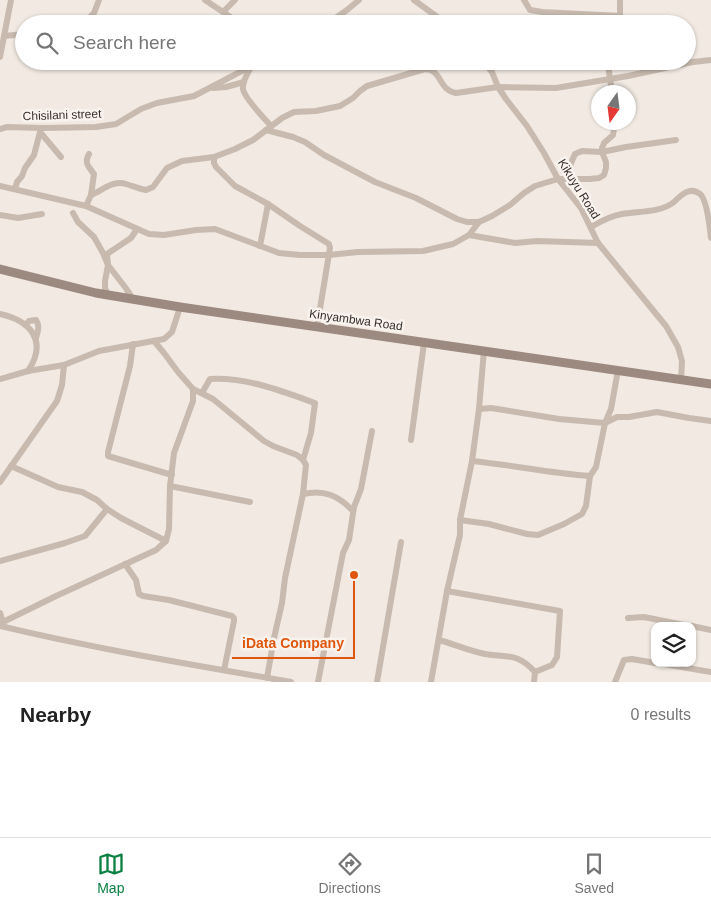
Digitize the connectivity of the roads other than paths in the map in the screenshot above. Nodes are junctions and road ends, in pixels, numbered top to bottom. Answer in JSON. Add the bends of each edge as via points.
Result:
{"nodes":[{"id":1,"x":11,"y":0,"type":"edge"},
{"id":2,"x":99,"y":0,"type":"edge"},
{"id":3,"x":205,"y":0,"type":"edge"},
{"id":4,"x":235,"y":0,"type":"edge"},
{"id":5,"x":360,"y":0,"type":"edge"},
{"id":6,"x":414,"y":0,"type":"edge"},
{"id":7,"x":524,"y":0,"type":"edge"},
{"id":8,"x":620,"y":0,"type":"edge"},
{"id":9,"x":224,"y":11,"type":"junction"},
{"id":10,"x":92,"y":15,"type":"edge"},
{"id":11,"x":229,"y":15,"type":"edge"},
{"id":12,"x":339,"y":15,"type":"edge"},
{"id":13,"x":435,"y":15,"type":"edge"},
{"id":14,"x":600,"y":15,"type":"edge"},
{"id":15,"x":620,"y":15,"type":"edge"},
{"id":16,"x":15,"y":35,"type":"edge"},
{"id":17,"x":4,"y":36,"type":"junction"},
{"id":18,"x":1,"y":44,"type":"edge"},
{"id":19,"x":0,"y":57,"type":"edge"},
{"id":20,"x":711,"y":60,"type":"edge"},
{"id":21,"x":696,"y":62,"type":"edge"},
{"id":22,"x":243,"y":70,"type":"edge"},
{"id":23,"x":252,"y":70,"type":"edge"},
{"id":24,"x":490,"y":70,"type":"edge"},
{"id":25,"x":609,"y":70,"type":"edge"},
{"id":26,"x":652,"y":70,"type":"edge"},
{"id":27,"x":610,"y":79,"type":"junction"},
{"id":28,"x":244,"y":82,"type":"junction"},
{"id":29,"x":611,"y":85,"type":"edge"},
{"id":30,"x":210,"y":88,"type":"junction"},
{"id":31,"x":498,"y":88,"type":"junction"},
{"id":32,"x":0,"y":128,"type":"edge"},
{"id":33,"x":269,"y":128,"type":"junction"},
{"id":34,"x":614,"y":130,"type":"edge"},
{"id":35,"x":676,"y":140,"type":"dead end"},
{"id":36,"x":602,"y":152,"type":"junction"},
{"id":37,"x":89,"y":154,"type":"dead end"},
{"id":38,"x":61,"y":157,"type":"dead end"},
{"id":39,"x":214,"y":157,"type":"junction"},
{"id":40,"x":558,"y":179,"type":"junction"},
{"id":41,"x":567,"y":179,"type":"junction"},
{"id":42,"x":0,"y":186,"type":"edge"},
{"id":43,"x":15,"y":189,"type":"junction"},
{"id":44,"x":91,"y":195,"type":"junction"},
{"id":45,"x":268,"y":204,"type":"junction"},
{"id":46,"x":86,"y":206,"type":"junction"},
{"id":47,"x":73,"y":213,"type":"dead end"},
{"id":48,"x":42,"y":214,"type":"dead end"},
{"id":49,"x":0,"y":215,"type":"edge"},
{"id":50,"x":479,"y":222,"type":"junction"},
{"id":51,"x":590,"y":227,"type":"junction"},
{"id":52,"x":137,"y":228,"type":"junction"},
{"id":53,"x":469,"y":235,"type":"junction"},
{"id":54,"x":711,"y":238,"type":"edge"},
{"id":55,"x":598,"y":243,"type":"junction"},
{"id":56,"x":260,"y":246,"type":"junction"},
{"id":57,"x":329,"y":254,"type":"junction"},
{"id":58,"x":108,"y":265,"type":"junction"},
{"id":59,"x":0,"y":269,"type":"edge"},
{"id":60,"x":108,"y":295,"type":"junction"},
{"id":61,"x":133,"y":299,"type":"junction"},
{"id":62,"x":180,"y":308,"type":"junction"},
{"id":63,"x":0,"y":314,"type":"edge"},
{"id":64,"x":25,"y":325,"type":"junction"},
{"id":65,"x":317,"y":327,"type":"junction"},
{"id":66,"x":36,"y":338,"type":"junction"},
{"id":67,"x":154,"y":341,"type":"junction"},
{"id":68,"x":424,"y":343,"type":"junction"},
{"id":69,"x":133,"y":344,"type":"junction"},
{"id":70,"x":484,"y":350,"type":"junction"},
{"id":71,"x":64,"y":365,"type":"junction"},
{"id":72,"x":618,"y":370,"type":"junction"},
{"id":73,"x":28,"y":371,"type":"junction"},
{"id":74,"x":0,"y":379,"type":"edge"},
{"id":75,"x":681,"y":380,"type":"junction"},
{"id":76,"x":711,"y":384,"type":"edge"},
{"id":77,"x":193,"y":389,"type":"junction"},
{"id":78,"x":202,"y":393,"type":"junction"},
{"id":79,"x":479,"y":409,"type":"junction"},
{"id":80,"x":711,"y":421,"type":"edge"},
{"id":81,"x":605,"y":423,"type":"junction"},
{"id":82,"x":372,"y":431,"type":"dead end"},
{"id":83,"x":411,"y":440,"type":"dead end"},
{"id":84,"x":303,"y":460,"type":"junction"},
{"id":85,"x":472,"y":461,"type":"junction"},
{"id":86,"x":12,"y":466,"type":"junction"},
{"id":87,"x":172,"y":474,"type":"junction"},
{"id":88,"x":590,"y":476,"type":"junction"},
{"id":89,"x":0,"y":482,"type":"edge"},
{"id":90,"x":170,"y":486,"type":"junction"},
{"id":91,"x":303,"y":494,"type":"junction"},
{"id":92,"x":250,"y":502,"type":"dead end"},
{"id":93,"x":106,"y":509,"type":"junction"},
{"id":94,"x":353,"y":511,"type":"junction"},
{"id":95,"x":460,"y":520,"type":"junction"},
{"id":96,"x":166,"y":541,"type":"junction"},
{"id":97,"x":401,"y":542,"type":"dead end"},
{"id":98,"x":0,"y":561,"type":"edge"},
{"id":99,"x":125,"y":564,"type":"junction"},
{"id":100,"x":447,"y":591,"type":"junction"},
{"id":101,"x":0,"y":613,"type":"edge"},
{"id":102,"x":628,"y":618,"type":"dead end"},
{"id":103,"x":670,"y":622,"type":"edge"},
{"id":104,"x":3,"y":625,"type":"edge"},
{"id":105,"x":696,"y":627,"type":"edge"},
{"id":106,"x":711,"y":630,"type":"edge"},
{"id":107,"x":439,"y":640,"type":"junction"},
{"id":108,"x":651,"y":662,"type":"edge"},
{"id":109,"x":680,"y":667,"type":"edge"},
{"id":110,"x":224,"y":670,"type":"junction"},
{"id":111,"x":535,"y":672,"type":"junction"},
{"id":112,"x":711,"y":672,"type":"edge"},
{"id":113,"x":267,"y":678,"type":"junction"},
{"id":114,"x":254,"y":679,"type":"edge"},
{"id":115,"x":291,"y":682,"type":"edge"},
{"id":116,"x":318,"y":682,"type":"edge"},
{"id":117,"x":378,"y":682,"type":"edge"},
{"id":118,"x":431,"y":682,"type":"edge"},
{"id":119,"x":534,"y":682,"type":"edge"},
{"id":120,"x":615,"y":682,"type":"edge"}],
"edges":[{"from":1,"to":17,"type":"street"},
{"from":2,"to":10,"type":"street"},
{"from":3,"to":9,"type":"street"},
{"from":4,"to":9,"type":"street"},
{"from":5,"to":12,"type":"street"},
{"from":6,"to":13,"type":"street"},
{"from":7,"to":14,"type":"street","via":[[530,10]]},
{"from":8,"to":15,"type":"street"},
{"from":9,"to":11,"type":"street"},
{"from":16,"to":17,"type":"street"},
{"from":17,"to":18,"type":"street"},
{"from":18,"to":19,"type":"street"},
{"from":20,"to":21,"type":"street"},
{"from":22,"to":30,"type":"street","name":"Chisilani street"},
{"from":23,"to":28,"type":"street"},
{"from":24,"to":31,"type":"street","name":"Kikuyu Road"},
{"from":25,"to":27,"type":"street"},
{"from":26,"to":27,"type":"street"},
{"from":27,"to":29,"type":"street"},
{"from":27,"to":31,"type":"street","via":[[556,88]]},
{"from":28,"to":30,"type":"street"},
{"from":28,"to":33,"type":"street","via":[[243,91]]},
{"from":30,"to":32,"type":"street","name":"Chisilani street","via":[[194,96],[157,103],[116,124]]},
{"from":31,"to":33,"type":"street","via":[[449,92],[435,72],[425,70],[367,86],[340,106],[294,112]]},
{"from":31,"to":40,"type":"street","name":"Kikuyu Road","via":[[528,126]]},
{"from":33,"to":39,"type":"street","via":[[247,143]]},
{"from":33,"to":50,"type":"street","via":[[305,142],[374,182],[457,219]]},
{"from":34,"to":36,"type":"street"},
{"from":35,"to":36,"type":"street"},
{"from":36,"to":41,"type":"street","via":[[575,154]]},
{"from":36,"to":41,"type":"street","via":[[606,162],[604,175]]},
{"from":37,"to":44,"type":"street","via":[[87,165],[94,174]]},
{"from":38,"to":43,"type":"street","via":[[40,132],[34,155]]},
{"from":39,"to":44,"type":"street","via":[[182,161],[167,168],[153,187],[146,190],[124,183],[112,184]]},
{"from":39,"to":45,"type":"street","via":[[216,167],[235,186]]},
{"from":40,"to":41,"type":"street"},
{"from":40,"to":50,"type":"street","via":[[535,186]]},
{"from":40,"to":51,"type":"street","name":"Kikuyu Road","via":[[581,208]]},
{"from":42,"to":43,"type":"street"},
{"from":43,"to":46,"type":"street"},
{"from":44,"to":46,"type":"street"},
{"from":45,"to":56,"type":"street"},
{"from":45,"to":57,"type":"street","via":[[329,244]]},
{"from":46,"to":52,"type":"street"},
{"from":47,"to":58,"type":"street","via":[[94,236]]},
{"from":48,"to":49,"type":"street","via":[[18,218]]},
{"from":50,"to":53,"type":"street"},
{"from":51,"to":54,"type":"street","via":[[621,214],[666,207],[680,195],[693,191],[703,196]]},
{"from":51,"to":55,"type":"street","name":"Kikuyu Road"},
{"from":52,"to":56,"type":"street","via":[[149,234],[164,235],[215,228]]},
{"from":52,"to":58,"type":"street","via":[[131,238],[107,254]]},
{"from":53,"to":55,"type":"street","via":[[515,243]]},
{"from":53,"to":57,"type":"street","via":[[453,244],[423,251]]},
{"from":55,"to":75,"type":"street","name":"Kikuyu Road","via":[[670,333],[682,361]]},
{"from":56,"to":57,"type":"street","via":[[279,253]]},
{"from":57,"to":65,"type":"street"},
{"from":58,"to":60,"type":"street","via":[[105,281]]},
{"from":58,"to":61,"type":"street"},
{"from":59,"to":60,"type":"street","name":"Kinyambwa Road"},
{"from":60,"to":61,"type":"street","name":"Kinyambwa Road"},
{"from":61,"to":62,"type":"street","name":"Kinyambwa Road"},
{"from":62,"to":65,"type":"street","name":"Kinyambwa Road"},
{"from":62,"to":67,"type":"street","via":[[172,332],[164,339]]},
{"from":63,"to":64,"type":"street"},
{"from":64,"to":66,"type":"street"},
{"from":64,"to":66,"type":"street","via":[[36,320],[39,329]]},
{"from":65,"to":68,"type":"street","name":"Kinyambwa Road"},
{"from":66,"to":73,"type":"street","via":[[37,350]]},
{"from":67,"to":69,"type":"street"},
{"from":67,"to":77,"type":"street"},
{"from":68,"to":70,"type":"street","name":"Kinyambwa Road"},
{"from":68,"to":83,"type":"street"},
{"from":69,"to":71,"type":"street","via":[[99,351]]},
{"from":69,"to":87,"type":"street","via":[[108,456]]},
{"from":70,"to":72,"type":"street","name":"Kinyambwa Road"},
{"from":70,"to":79,"type":"street"},
{"from":71,"to":73,"type":"street"},
{"from":71,"to":86,"type":"street","via":[[56,401]]},
{"from":72,"to":75,"type":"street","name":"Kinyambwa Road"},
{"from":72,"to":81,"type":"street"},
{"from":73,"to":74,"type":"street"},
{"from":75,"to":76,"type":"street","name":"Kinyambwa Road"},
{"from":77,"to":78,"type":"street"},
{"from":77,"to":87,"type":"street","via":[[193,401],[174,453]]},
{"from":78,"to":84,"type":"street","via":[[264,441]]},
{"from":78,"to":84,"type":"street","via":[[210,379],[221,378],[282,391],[315,403]]},
{"from":79,"to":81,"type":"street"},
{"from":79,"to":85,"type":"street"},
{"from":80,"to":81,"type":"street","via":[[657,412],[617,417]]},
{"from":81,"to":88,"type":"street","via":[[598,461]]},
{"from":82,"to":94,"type":"street"},
{"from":84,"to":91,"type":"street","via":[[306,465]]},
{"from":85,"to":88,"type":"street"},
{"from":85,"to":95,"type":"street"},
{"from":86,"to":89,"type":"street"},
{"from":86,"to":93,"type":"street","via":[[58,487],[82,492]]},
{"from":87,"to":90,"type":"street"},
{"from":88,"to":95,"type":"street","via":[[582,514],[538,534]]},
{"from":90,"to":92,"type":"street"},
{"from":90,"to":96,"type":"street"},
{"from":91,"to":94,"type":"street","via":[[325,492]]},
{"from":91,"to":113,"type":"street"},
{"from":93,"to":96,"type":"street"},
{"from":93,"to":98,"type":"street","via":[[86,536]]},
{"from":94,"to":116,"type":"street"},
{"from":95,"to":100,"type":"street","via":[[460,535]]},
{"from":96,"to":99,"type":"street","via":[[156,550]]},
{"from":97,"to":117,"type":"street"},
{"from":99,"to":104,"type":"street"},
{"from":99,"to":110,"type":"street","via":[[136,580],[139,594],[143,596],[234,618]]},
{"from":100,"to":107,"type":"street"},
{"from":100,"to":111,"type":"street","via":[[560,611],[557,657],[552,665]]},
{"from":101,"to":104,"type":"street"},
{"from":102,"to":103,"type":"street","via":[[644,617]]},
{"from":104,"to":110,"type":"street","via":[[49,638]]},
{"from":105,"to":106,"type":"street"},
{"from":107,"to":111,"type":"street","via":[[484,654],[515,657]]},
{"from":107,"to":118,"type":"street"},
{"from":108,"to":120,"type":"street","via":[[624,660]]},
{"from":109,"to":112,"type":"street"},
{"from":110,"to":114,"type":"street"},
{"from":111,"to":119,"type":"street"},
{"from":113,"to":114,"type":"street"},
{"from":113,"to":115,"type":"street"}]}
